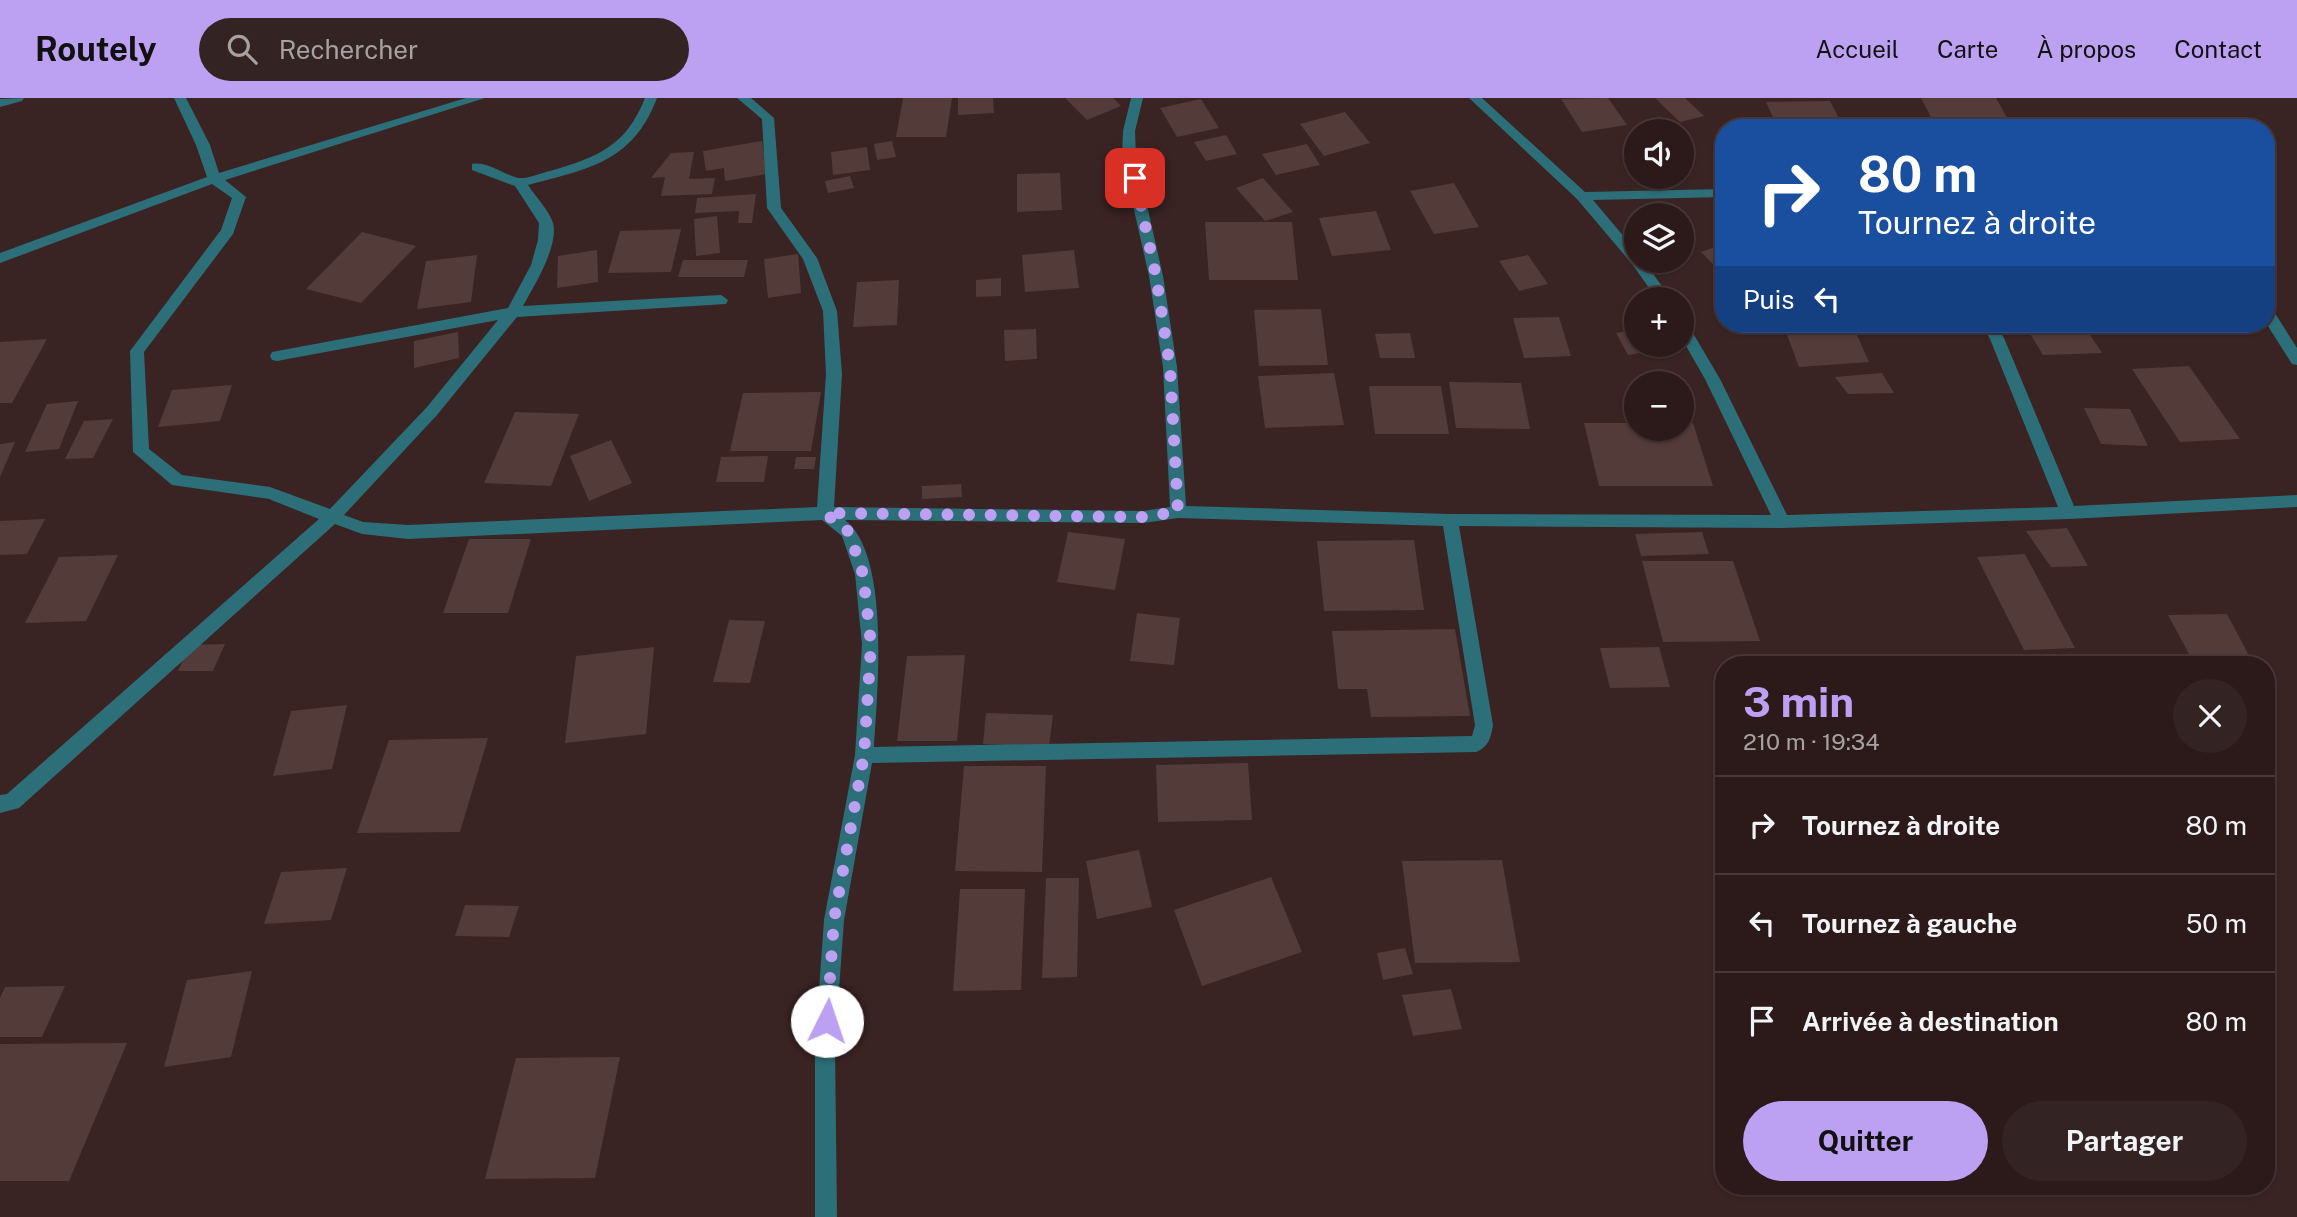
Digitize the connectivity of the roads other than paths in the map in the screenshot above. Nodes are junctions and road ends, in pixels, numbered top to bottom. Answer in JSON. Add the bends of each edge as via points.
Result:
{"nodes":[{"id":1,"x":18,"y":98,"type":"edge"},
{"id":2,"x":180,"y":98,"type":"edge"},
{"id":3,"x":479,"y":98,"type":"edge"},
{"id":4,"x":651,"y":98,"type":"edge"},
{"id":5,"x":743,"y":98,"type":"edge"},
{"id":6,"x":1136,"y":98,"type":"edge"},
{"id":7,"x":1475,"y":98,"type":"edge"},
{"id":8,"x":0,"y":103,"type":"edge"},
{"id":9,"x":477,"y":167,"type":"dead end"},
{"id":10,"x":214,"y":179,"type":"junction"},
{"id":11,"x":520,"y":183,"type":"junction"},
{"id":12,"x":1715,"y":193,"type":"edge"},
{"id":13,"x":1582,"y":196,"type":"junction"},
{"id":14,"x":1624,"y":246,"type":"edge"},
{"id":15,"x":0,"y":258,"type":"edge"},
{"id":16,"x":721,"y":300,"type":"dead end"},
{"id":17,"x":513,"y":312,"type":"junction"},
{"id":18,"x":2275,"y":325,"type":"edge"},
{"id":19,"x":1994,"y":333,"type":"edge"},
{"id":20,"x":1694,"y":348,"type":"edge"},
{"id":21,"x":277,"y":356,"type":"dead end"},
{"id":22,"x":2297,"y":360,"type":"edge"},
{"id":23,"x":2297,"y":500,"type":"edge"},
{"id":24,"x":1178,"y":512,"type":"junction"},
{"id":25,"x":825,"y":513,"type":"junction"},
{"id":26,"x":2069,"y":513,"type":"junction"},
{"id":27,"x":331,"y":517,"type":"junction"},
{"id":28,"x":1450,"y":520,"type":"junction"},
{"id":29,"x":1782,"y":522,"type":"junction"},
{"id":30,"x":864,"y":755,"type":"junction"},
{"id":31,"x":0,"y":804,"type":"edge"},
{"id":32,"x":826,"y":1217,"type":"edge"}],
"edges":[{"from":1,"to":8,"type":"street"},
{"from":2,"to":10,"type":"street"},
{"from":3,"to":10,"type":"street"},
{"from":4,"to":11,"type":"street","via":[[640,126],[620,146],[596,161]]},
{"from":5,"to":25,"type":"street","via":[[768,118],[774,208],[810,258],[830,311],[834,374]]},
{"from":6,"to":24,"type":"street","via":[[1129,157],[1156,276],[1170,367]]},
{"from":7,"to":13,"type":"street"},
{"from":9,"to":11,"type":"street"},
{"from":10,"to":15,"type":"street"},
{"from":10,"to":27,"type":"street","via":[[239,197],[228,231],[137,351],[141,452],[178,481],[270,493]]},
{"from":11,"to":17,"type":"street","via":[[546,223],[538,265]]},
{"from":12,"to":13,"type":"street"},
{"from":13,"to":14,"type":"street"},
{"from":16,"to":17,"type":"street"},
{"from":17,"to":21,"type":"street"},
{"from":17,"to":27,"type":"street","via":[[432,411]]},
{"from":18,"to":22,"type":"street"},
{"from":19,"to":26,"type":"street"},
{"from":20,"to":29,"type":"street"},
{"from":23,"to":26,"type":"street"},
{"from":24,"to":25,"type":"street","via":[[1143,517]]},
{"from":24,"to":28,"type":"street"},
{"from":25,"to":27,"type":"street","via":[[408,532],[362,528]]},
{"from":25,"to":30,"type":"street","via":[[849,532],[863,574],[871,644]]},
{"from":26,"to":29,"type":"street"},
{"from":27,"to":31,"type":"street","via":[[12,802]]},
{"from":28,"to":29,"type":"street"},
{"from":28,"to":30,"type":"street","via":[[1484,725],[1476,744]]},
{"from":30,"to":32,"type":"street","via":[[834,920],[825,1046]]}]}
